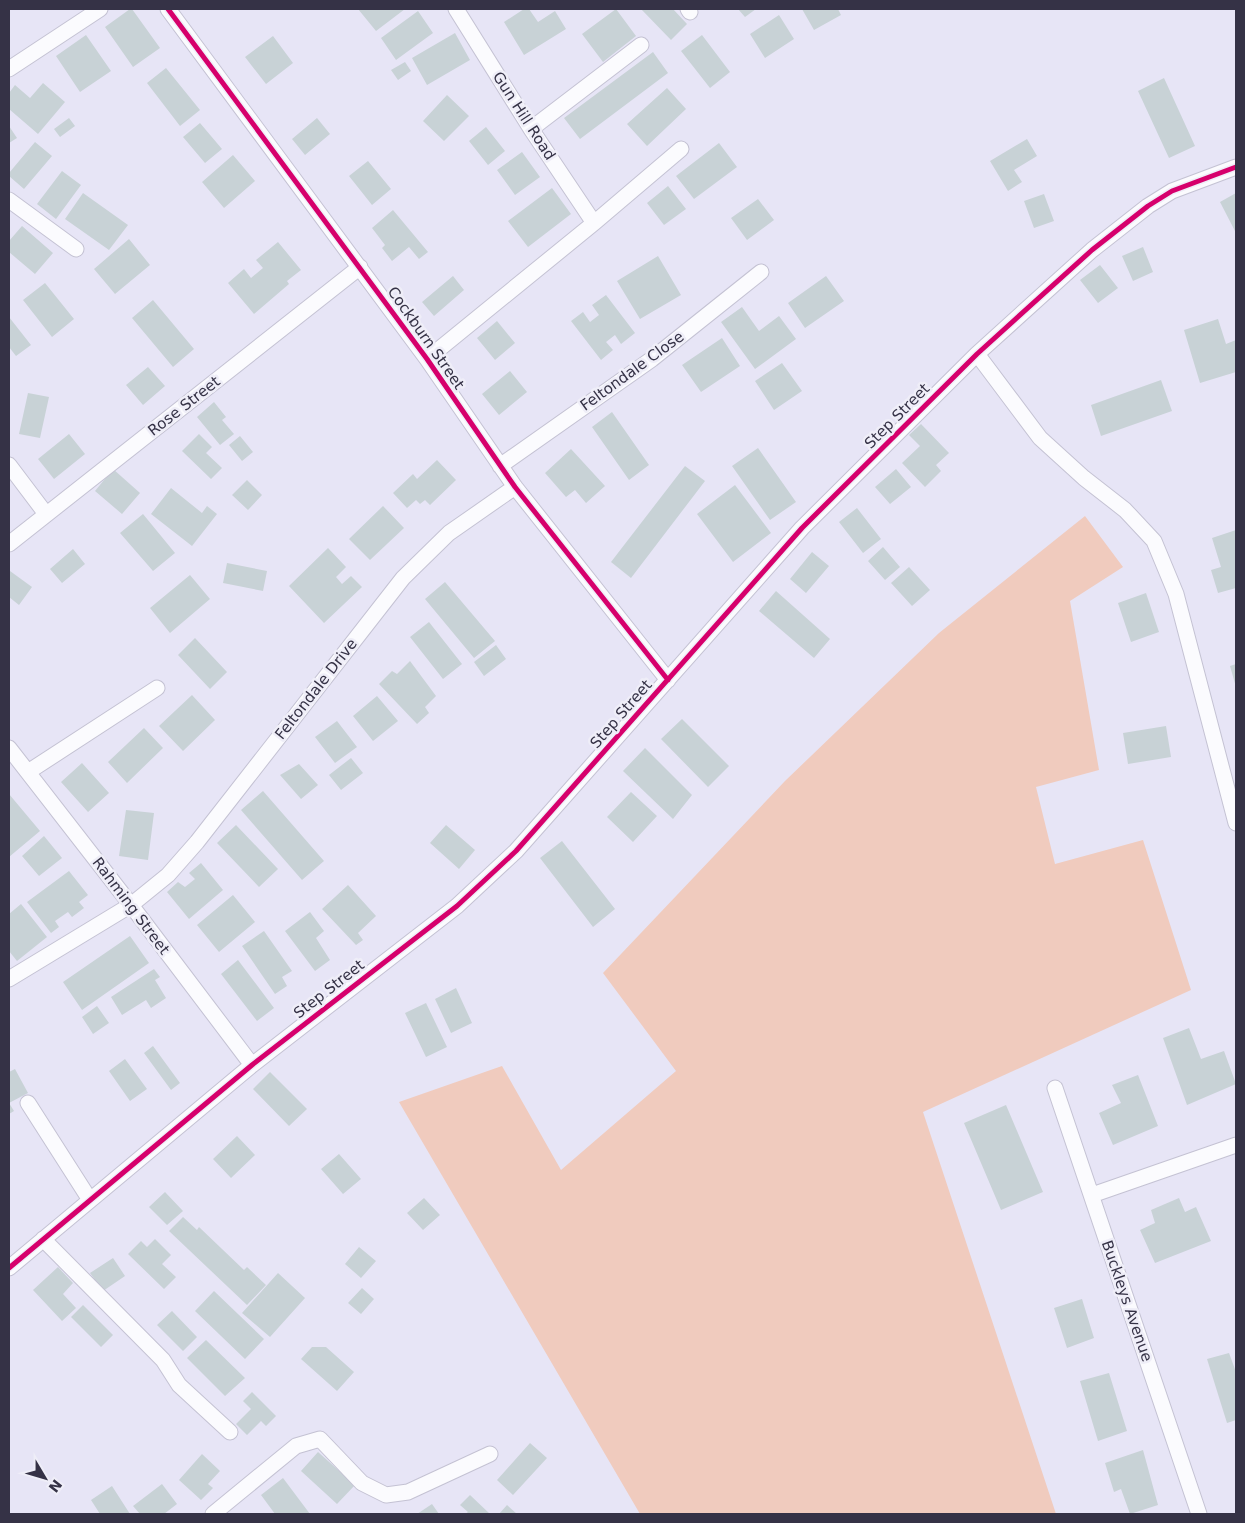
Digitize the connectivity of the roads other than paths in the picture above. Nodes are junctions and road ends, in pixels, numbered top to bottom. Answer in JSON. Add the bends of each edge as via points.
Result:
{"nodes":[{"id":1,"x":100,"y":9,"type":"edge"},
{"id":2,"x":168,"y":9,"type":"edge"},
{"id":3,"x":456,"y":9,"type":"edge"},
{"id":4,"x":641,"y":45,"type":"dead end"},
{"id":5,"x":9,"y":69,"type":"edge"},
{"id":6,"x":531,"y":129,"type":"junction"},
{"id":7,"x":681,"y":149,"type":"dead end"},
{"id":8,"x":1236,"y":166,"type":"edge"},
{"id":9,"x":9,"y":200,"type":"edge"},
{"id":10,"x":594,"y":223,"type":"junction"},
{"id":11,"x":76,"y":249,"type":"dead end"},
{"id":12,"x":360,"y":267,"type":"junction"},
{"id":13,"x":761,"y":272,"type":"dead end"},
{"id":14,"x":976,"y":354,"type":"junction"},
{"id":15,"x":427,"y":359,"type":"junction"},
{"id":16,"x":9,"y":464,"type":"edge"},
{"id":17,"x":500,"y":466,"type":"junction"},
{"id":18,"x":515,"y":486,"type":"junction"},
{"id":19,"x":46,"y":514,"type":"junction"},
{"id":20,"x":9,"y":544,"type":"edge"},
{"id":21,"x":668,"y":680,"type":"junction"},
{"id":22,"x":157,"y":688,"type":"dead end"},
{"id":23,"x":9,"y":748,"type":"edge"},
{"id":24,"x":28,"y":772,"type":"junction"},
{"id":25,"x":1236,"y":823,"type":"edge"},
{"id":26,"x":131,"y":905,"type":"junction"},
{"id":27,"x":9,"y":979,"type":"edge"},
{"id":28,"x":252,"y":1065,"type":"junction"},
{"id":29,"x":1056,"y":1088,"type":"dead end"},
{"id":30,"x":28,"y":1103,"type":"dead end"},
{"id":31,"x":1236,"y":1145,"type":"edge"},
{"id":32,"x":1092,"y":1195,"type":"junction"},
{"id":33,"x":90,"y":1200,"type":"junction"},
{"id":34,"x":43,"y":1239,"type":"junction"},
{"id":35,"x":9,"y":1268,"type":"edge"},
{"id":36,"x":230,"y":1432,"type":"dead end"},
{"id":37,"x":490,"y":1454,"type":"dead end"},
{"id":38,"x":213,"y":1514,"type":"edge"},
{"id":39,"x":1199,"y":1514,"type":"edge"}],
"edges":[{"from":1,"to":5,"type":"street"},
{"from":2,"to":12,"type":"street","name":"Cockburn Street"},
{"from":3,"to":6,"type":"street","name":"Gun Hill Road"},
{"from":4,"to":6,"type":"street"},
{"from":6,"to":10,"type":"street","name":"Gun Hill Road"},
{"from":7,"to":10,"type":"street"},
{"from":8,"to":14,"type":"street","name":"Step Street","via":[[1172,191],[1148,206],[1092,250]]},
{"from":9,"to":11,"type":"street"},
{"from":10,"to":15,"type":"street"},
{"from":12,"to":15,"type":"street","name":"Cockburn Street"},
{"from":12,"to":19,"type":"street","name":"Rose Street"},
{"from":13,"to":17,"type":"street","name":"Feltondale Close","via":[[652,359]]},
{"from":14,"to":21,"type":"street","name":"Step Street","via":[[802,528]]},
{"from":14,"to":25,"type":"street","via":[[1040,438],[1125,510],[1154,541],[1176,594]]},
{"from":15,"to":17,"type":"street","name":"Cockburn Street"},
{"from":16,"to":19,"type":"street"},
{"from":17,"to":18,"type":"street","name":"Cockburn Street"},
{"from":18,"to":21,"type":"street","name":"Cockburn Street"},
{"from":18,"to":26,"type":"street","name":"Feltondale Drive","via":[[449,533],[403,578],[197,842],[168,874]]},
{"from":19,"to":20,"type":"street","name":"Rose Street"},
{"from":21,"to":28,"type":"street","name":"Step Street","via":[[516,852],[457,906]]},
{"from":22,"to":24,"type":"street"},
{"from":23,"to":24,"type":"street","name":"Rahming Street"},
{"from":24,"to":26,"type":"street","name":"Rahming Street"},
{"from":26,"to":27,"type":"street","name":"Feltondale Drive"},
{"from":26,"to":28,"type":"street","name":"Rahming Street"},
{"from":28,"to":33,"type":"street","name":"Step Street"},
{"from":29,"to":32,"type":"street","name":"Buckleys Avenue"},
{"from":30,"to":33,"type":"street"},
{"from":31,"to":32,"type":"street"},
{"from":32,"to":39,"type":"street","name":"Buckleys Avenue"},
{"from":33,"to":34,"type":"street","name":"Step Street"},
{"from":34,"to":35,"type":"street","name":"Step Street"},
{"from":34,"to":36,"type":"street","via":[[163,1360],[179,1385]]},
{"from":37,"to":38,"type":"street","via":[[408,1492],[386,1494],[362,1483],[320,1439],[296,1446]]}]}
